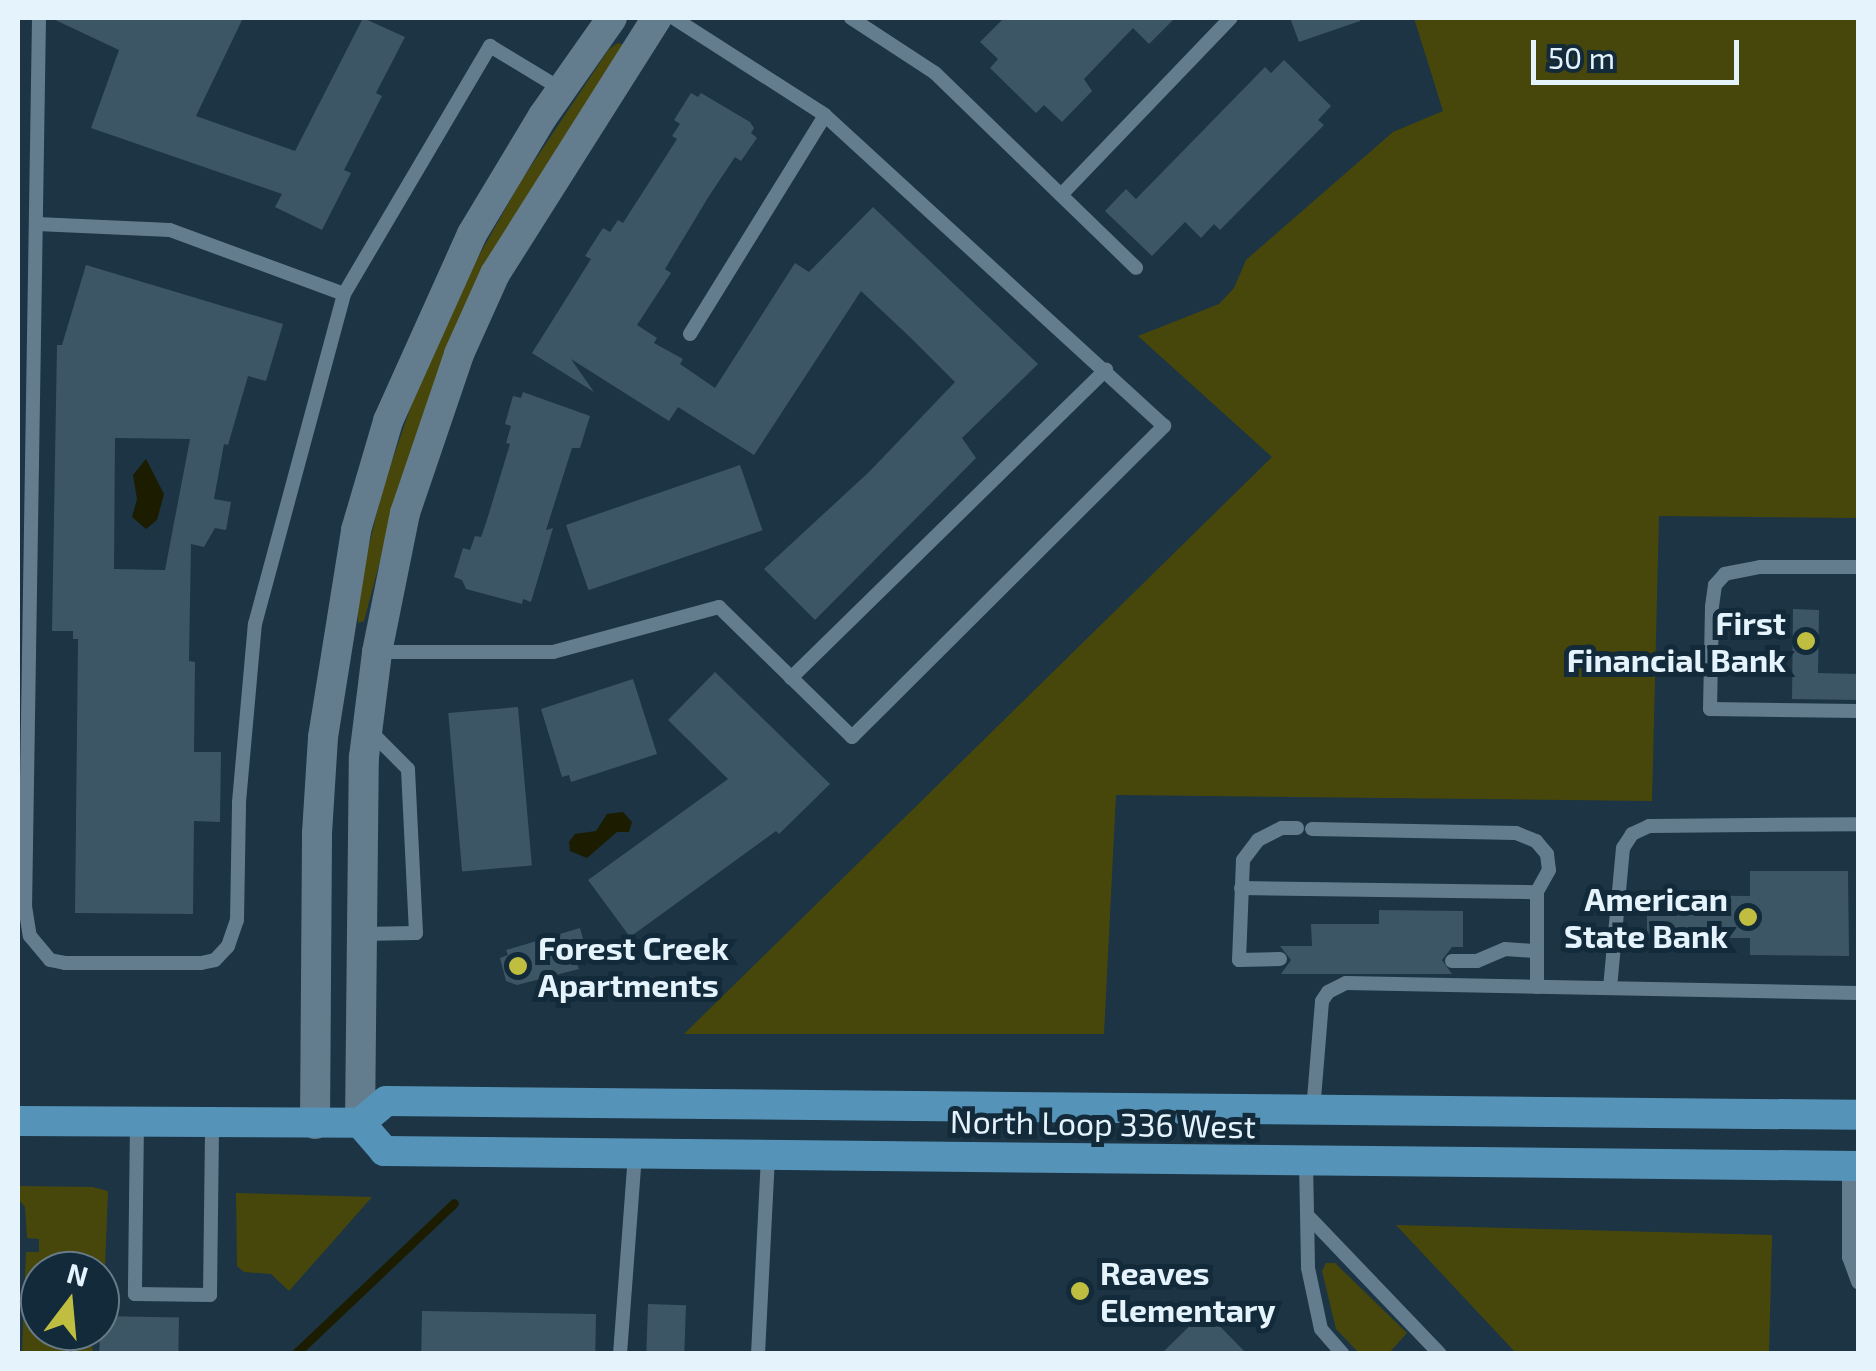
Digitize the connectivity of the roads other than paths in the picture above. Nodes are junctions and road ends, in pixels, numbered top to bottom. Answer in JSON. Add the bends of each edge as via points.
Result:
{"nodes":[{"id":1,"x":40,"y":18,"type":"edge"},
{"id":2,"x":612,"y":18,"type":"edge"},
{"id":3,"x":657,"y":18,"type":"edge"},
{"id":4,"x":674,"y":18,"type":"edge"},
{"id":5,"x":851,"y":18,"type":"edge"},
{"id":6,"x":1231,"y":18,"type":"edge"},
{"id":7,"x":562,"y":89,"type":"junction"},
{"id":8,"x":825,"y":115,"type":"junction"},
{"id":9,"x":1061,"y":195,"type":"junction"},
{"id":10,"x":37,"y":224,"type":"junction"},
{"id":11,"x":1136,"y":268,"type":"dead end"},
{"id":12,"x":344,"y":294,"type":"junction"},
{"id":13,"x":690,"y":334,"type":"dead end"},
{"id":14,"x":1106,"y":370,"type":"junction"},
{"id":15,"x":1858,"y":567,"type":"edge"},
{"id":16,"x":377,"y":652,"type":"junction"},
{"id":17,"x":791,"y":678,"type":"junction"},
{"id":18,"x":1858,"y":711,"type":"edge"},
{"id":19,"x":368,"y":728,"type":"junction"},
{"id":20,"x":1858,"y":824,"type":"edge"},
{"id":21,"x":1241,"y":888,"type":"junction"},
{"id":22,"x":1537,"y":892,"type":"junction"},
{"id":23,"x":360,"y":934,"type":"junction"},
{"id":24,"x":1537,"y":952,"type":"junction"},
{"id":25,"x":1280,"y":959,"type":"dead end"},
{"id":26,"x":1452,"y":962,"type":"dead end"},
{"id":27,"x":1537,"y":987,"type":"junction"},
{"id":28,"x":1610,"y":988,"type":"junction"},
{"id":29,"x":1858,"y":993,"type":"edge"},
{"id":30,"x":1313,"y":1111,"type":"junction"},
{"id":31,"x":1858,"y":1115,"type":"edge"},
{"id":32,"x":18,"y":1121,"type":"edge"},
{"id":33,"x":137,"y":1122,"type":"junction"},
{"id":34,"x":212,"y":1123,"type":"junction"},
{"id":35,"x":360,"y":1123,"type":"junction"},
{"id":36,"x":315,"y":1124,"type":"junction"},
{"id":37,"x":635,"y":1154,"type":"junction"},
{"id":38,"x":768,"y":1154,"type":"junction"},
{"id":39,"x":1306,"y":1160,"type":"junction"},
{"id":40,"x":1854,"y":1166,"type":"edge"},
{"id":41,"x":1310,"y":1218,"type":"junction"},
{"id":42,"x":1858,"y":1282,"type":"edge"},
{"id":43,"x":620,"y":1354,"type":"edge"},
{"id":44,"x":758,"y":1354,"type":"edge"},
{"id":45,"x":1342,"y":1354,"type":"edge"},
{"id":46,"x":1440,"y":1354,"type":"edge"}],
"edges":[{"from":1,"to":10,"type":"lane"},
{"from":2,"to":7,"type":"street"},
{"from":3,"to":16,"type":"street","via":[[495,274],[459,354],[406,514]]},
{"from":4,"to":8,"type":"lane"},
{"from":5,"to":9,"type":"lane","via":[[936,74]]},
{"from":6,"to":9,"type":"lane"},
{"from":7,"to":12,"type":"lane","via":[[490,46]]},
{"from":7,"to":36,"type":"street","via":[[472,234],[427,326],[388,421],[356,530],[323,737]]},
{"from":8,"to":13,"type":"lane"},
{"from":8,"to":14,"type":"lane"},
{"from":9,"to":11,"type":"lane"},
{"from":10,"to":12,"type":"lane","via":[[170,230]]},
{"from":10,"to":12,"type":"lane","via":[[26,906],[30,936],[50,960],[201,963],[228,946],[237,920],[254,624]]},
{"from":14,"to":17,"type":"lane"},
{"from":14,"to":17,"type":"lane","via":[[1164,426],[852,737]]},
{"from":15,"to":18,"type":"lane","via":[[1760,567],[1725,574],[1715,585],[1712,607],[1710,709]]},
{"from":16,"to":17,"type":"lane","via":[[554,652],[720,607]]},
{"from":16,"to":19,"type":"street"},
{"from":19,"to":23,"type":"street"},
{"from":19,"to":23,"type":"lane","via":[[408,769],[416,933]]},
{"from":20,"to":28,"type":"lane","via":[[1649,826],[1632,834],[1623,848]]},
{"from":21,"to":22,"type":"lane"},
{"from":21,"to":22,"type":"lane","via":[[1242,860],[1258,840],[1282,828],[1304,828],[1516,833],[1547,854],[1549,870]]},
{"from":21,"to":25,"type":"lane","via":[[1239,960]]},
{"from":22,"to":24,"type":"lane"},
{"from":23,"to":35,"type":"street"},
{"from":24,"to":26,"type":"lane","via":[[1504,949]]},
{"from":24,"to":27,"type":"lane"},
{"from":27,"to":28,"type":"lane"},
{"from":27,"to":30,"type":"lane","via":[[1346,984],[1328,992],[1320,1011]]},
{"from":28,"to":29,"type":"lane"},
{"from":30,"to":31,"type":"main road","name":"North Loop 336 West"},
{"from":30,"to":35,"type":"main road","name":"North Loop 336 West","via":[[386,1101]]},
{"from":30,"to":39,"type":"main road"},
{"from":32,"to":33,"type":"main road","name":"North Loop 336 West"},
{"from":33,"to":34,"type":"main road","name":"North Loop 336 West"},
{"from":33,"to":34,"type":"lane","via":[[135,1294],[210,1295]]},
{"from":34,"to":36,"type":"main road","name":"North Loop 336 West"},
{"from":35,"to":36,"type":"main road","name":"North Loop 336 West"},
{"from":35,"to":37,"type":"main road","name":"North Loop 336 West","via":[[384,1151]]},
{"from":37,"to":38,"type":"main road","name":"North Loop 336 West"},
{"from":37,"to":43,"type":"lane"},
{"from":38,"to":39,"type":"main road","name":"North Loop 336 West"},
{"from":38,"to":44,"type":"lane"},
{"from":39,"to":40,"type":"main road","name":"North Loop 336 West"},
{"from":39,"to":41,"type":"lane"},
{"from":40,"to":42,"type":"lane","via":[[1849,1256]]},
{"from":41,"to":45,"type":"lane","via":[[1308,1268],[1321,1329]]},
{"from":41,"to":46,"type":"lane"}]}
